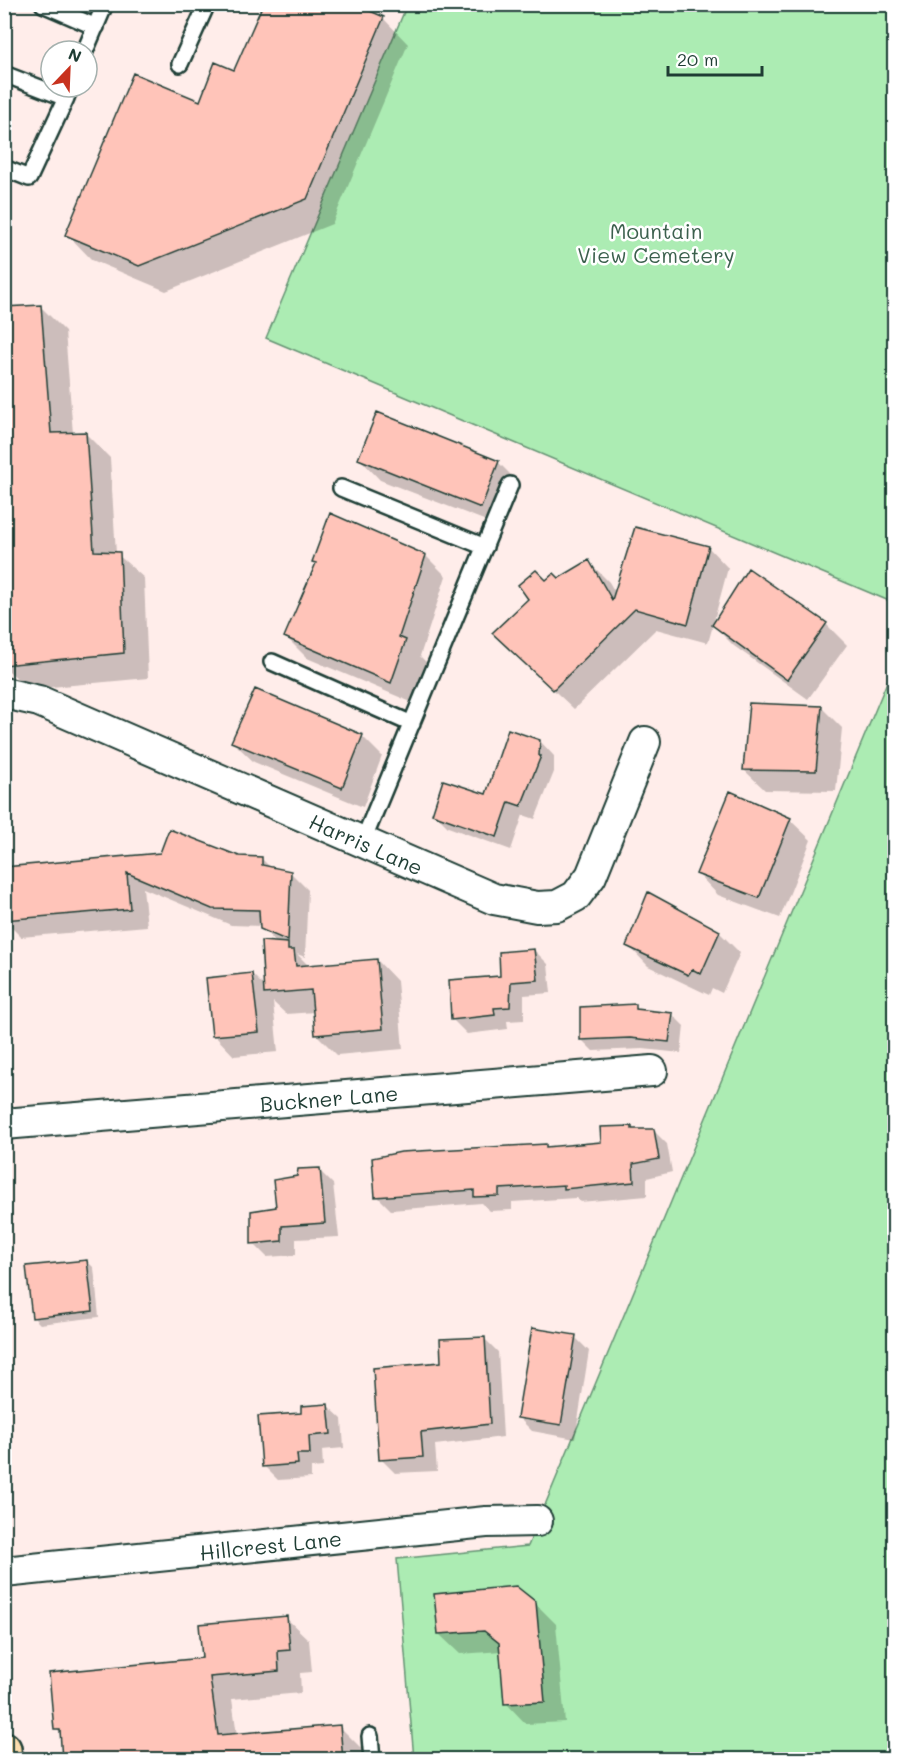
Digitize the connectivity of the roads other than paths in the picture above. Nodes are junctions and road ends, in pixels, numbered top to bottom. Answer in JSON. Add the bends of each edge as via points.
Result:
{"nodes":[{"id":1,"x":43,"y":4,"type":"edge"},
{"id":2,"x":105,"y":4,"type":"edge"},
{"id":3,"x":207,"y":4,"type":"edge"},
{"id":4,"x":96,"y":27,"type":"junction"},
{"id":5,"x":91,"y":39,"type":"edge"},
{"id":6,"x":180,"y":64,"type":"dead end"},
{"id":7,"x":4,"y":74,"type":"edge"},
{"id":8,"x":39,"y":84,"type":"edge"},
{"id":9,"x":65,"y":99,"type":"edge"},
{"id":10,"x":4,"y":168,"type":"edge"},
{"id":11,"x":510,"y":485,"type":"dead end"},
{"id":12,"x":341,"y":488,"type":"dead end"},
{"id":13,"x":485,"y":547,"type":"junction"},
{"id":14,"x":272,"y":662,"type":"dead end"},
{"id":15,"x":4,"y":693,"type":"edge"},
{"id":16,"x":412,"y":724,"type":"junction"},
{"id":17,"x":645,"y":742,"type":"dead end"},
{"id":18,"x":363,"y":841,"type":"junction"},
{"id":19,"x":652,"y":1071,"type":"dead end"},
{"id":20,"x":4,"y":1124,"type":"edge"},
{"id":21,"x":537,"y":1521,"type":"dead end"},
{"id":22,"x":4,"y":1572,"type":"edge"},
{"id":23,"x":370,"y":1736,"type":"dead end"},
{"id":24,"x":4,"y":1749,"type":"edge"},
{"id":25,"x":6,"y":1760,"type":"edge"},
{"id":26,"x":372,"y":1760,"type":"edge"}],
"edges":[{"from":1,"to":4,"type":"lane"},
{"from":2,"to":4,"type":"lane"},
{"from":3,"to":6,"type":"lane"},
{"from":4,"to":5,"type":"lane"},
{"from":7,"to":8,"type":"lane"},
{"from":9,"to":10,"type":"lane","via":[[29,178]]},
{"from":11,"to":13,"type":"lane"},
{"from":12,"to":13,"type":"lane"},
{"from":13,"to":16,"type":"lane"},
{"from":14,"to":16,"type":"lane"},
{"from":15,"to":18,"type":"street","name":"Harris Lane","via":[[39,701]]},
{"from":16,"to":18,"type":"lane"},
{"from":17,"to":18,"type":"street","name":"Harris Lane","via":[[591,876],[576,896],[557,906],[537,907],[494,899]]},
{"from":19,"to":20,"type":"street","name":"Buckner Lane"},
{"from":21,"to":22,"type":"street","name":"Hillcrest Lane","via":[[486,1522]]},
{"from":23,"to":26,"type":"lane"},
{"from":24,"to":25,"type":"main road"}]}
